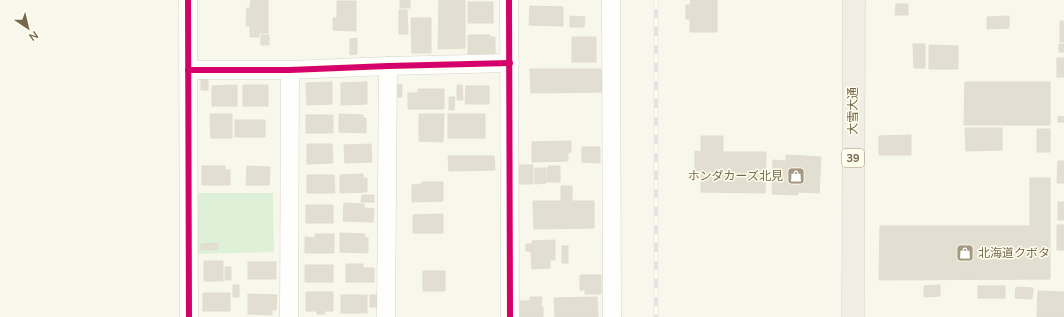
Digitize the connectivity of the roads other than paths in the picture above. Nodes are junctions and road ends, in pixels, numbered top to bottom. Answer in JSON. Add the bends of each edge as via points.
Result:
{"nodes":[{"id":1,"x":188,"y":0,"type":"edge"},
{"id":2,"x":509,"y":0,"type":"edge"},
{"id":3,"x":611,"y":0,"type":"edge"},
{"id":4,"x":854,"y":0,"type":"edge"},
{"id":5,"x":510,"y":63,"type":"junction"},
{"id":6,"x":388,"y":66,"type":"junction"},
{"id":7,"x":188,"y":70,"type":"junction"},
{"id":8,"x":290,"y":70,"type":"junction"},
{"id":9,"x":188,"y":317,"type":"edge"},
{"id":10,"x":289,"y":317,"type":"edge"},
{"id":11,"x":386,"y":317,"type":"edge"},
{"id":12,"x":510,"y":317,"type":"edge"},
{"id":13,"x":612,"y":317,"type":"edge"},
{"id":14,"x":853,"y":317,"type":"edge"}],
"edges":[{"from":1,"to":7,"type":"street"},
{"from":2,"to":5,"type":"street"},
{"from":3,"to":13,"type":"street"},
{"from":4,"to":14,"type":"highway","name":"大雪大通","number":"39"},
{"from":5,"to":6,"type":"street"},
{"from":5,"to":12,"type":"street"},
{"from":6,"to":8,"type":"street"},
{"from":6,"to":11,"type":"street"},
{"from":7,"to":8,"type":"street"},
{"from":7,"to":9,"type":"street"},
{"from":8,"to":10,"type":"street"}]}
